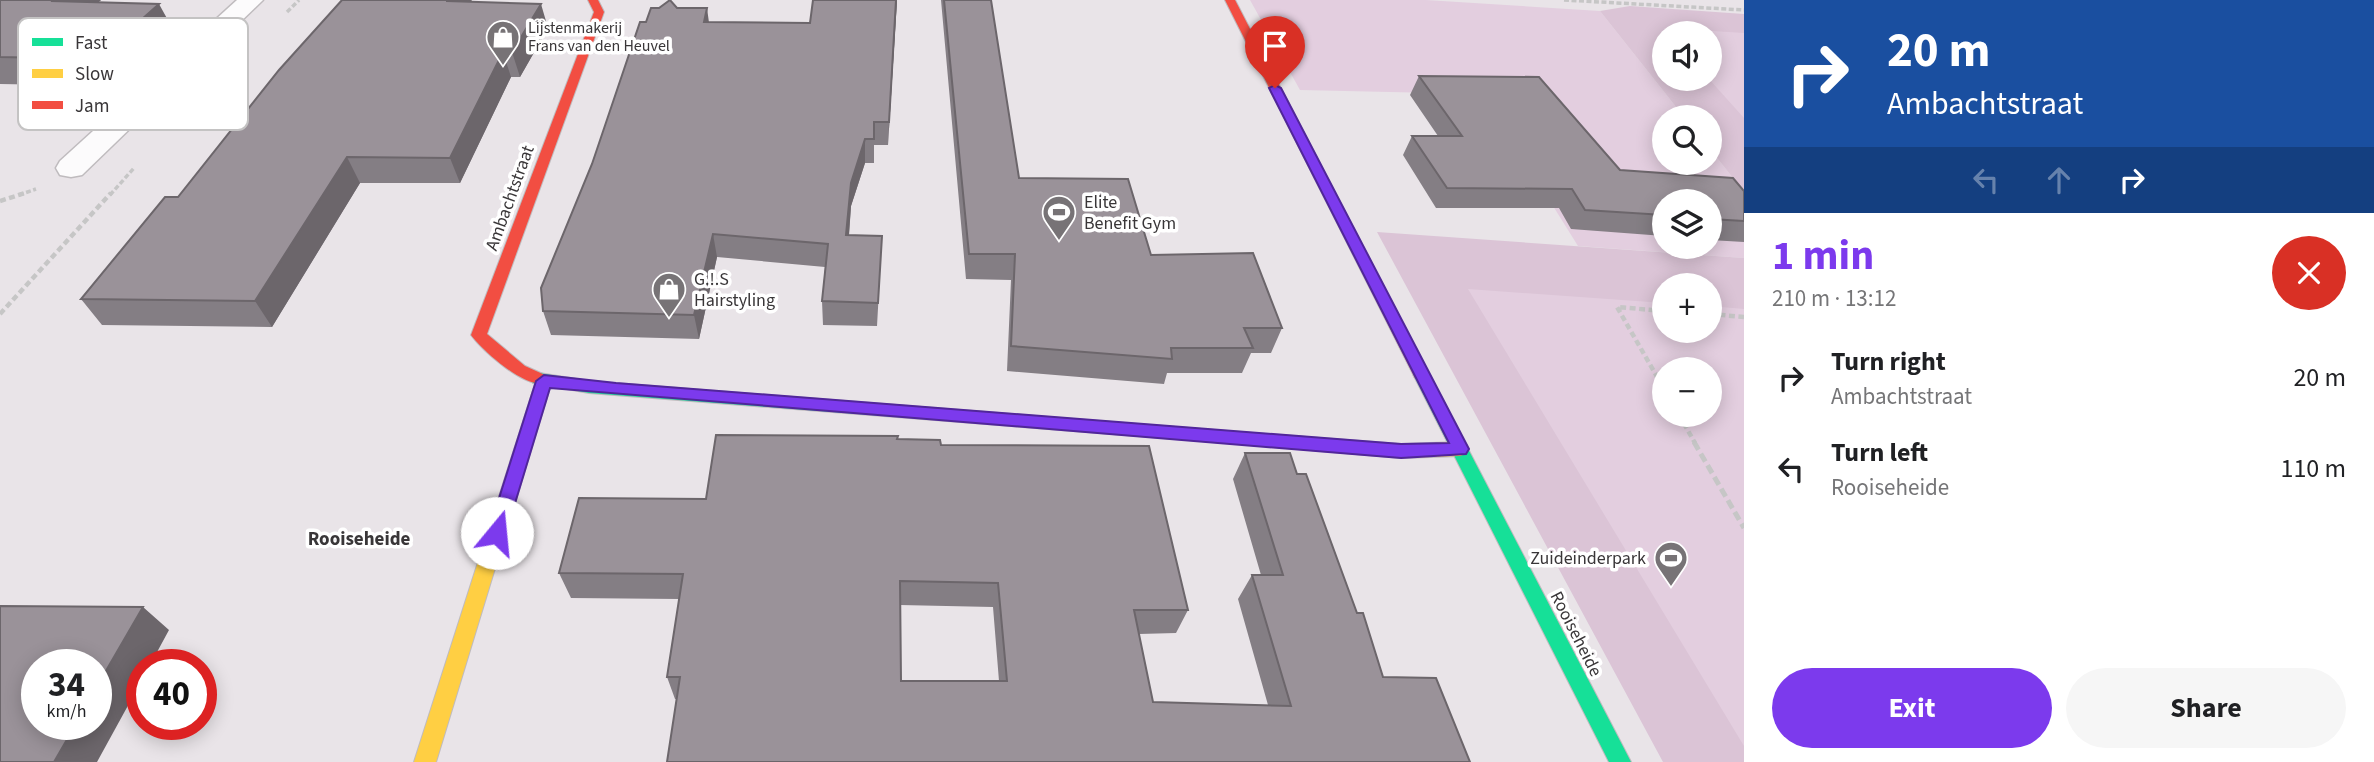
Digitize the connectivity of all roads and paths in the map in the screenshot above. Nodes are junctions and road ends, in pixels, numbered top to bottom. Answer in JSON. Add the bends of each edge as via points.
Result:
{"nodes":[{"id":1,"x":251,"y":0,"type":"edge"},
{"id":2,"x":299,"y":0,"type":"edge"},
{"id":3,"x":593,"y":0,"type":"edge"},
{"id":4,"x":1230,"y":0,"type":"edge"},
{"id":5,"x":1564,"y":0,"type":"edge"},
{"id":6,"x":1744,"y":10,"type":"edge"},
{"id":7,"x":232,"y":18,"type":"edge"},
{"id":8,"x":281,"y":18,"type":"dead end"},
{"id":9,"x":112,"y":130,"type":"edge"},
{"id":10,"x":136,"y":165,"type":"dead end"},
{"id":11,"x":71,"y":168,"type":"dead end"},
{"id":12,"x":1652,"y":310,"type":"edge"},
{"id":13,"x":0,"y":314,"type":"edge"},
{"id":14,"x":1722,"y":315,"type":"edge"},
{"id":15,"x":1744,"y":317,"type":"edge"},
{"id":16,"x":1652,"y":368,"type":"edge"},
{"id":17,"x":544,"y":381,"type":"junction"},
{"id":18,"x":1686,"y":427,"type":"edge"},
{"id":19,"x":1460,"y":449,"type":"junction"},
{"id":20,"x":1744,"y":528,"type":"edge"},
{"id":21,"x":425,"y":762,"type":"edge"},
{"id":22,"x":1620,"y":762,"type":"edge"}],
"edges":[{"from":1,"to":7,"type":"street"},
{"from":2,"to":8,"type":"path"},
{"from":3,"to":17,"type":"street","name":"Ambachtstraat","via":[[599,12],[479,335],[519,370]]},
{"from":4,"to":19,"type":"street","name":"Rooiseheide"},
{"from":5,"to":6,"type":"path"},
{"from":9,"to":11,"type":"street"},
{"from":10,"to":13,"type":"path"},
{"from":12,"to":16,"type":"path","via":[[1617,307]]},
{"from":14,"to":15,"type":"path"},
{"from":17,"to":19,"type":"street","name":"Ambachtstraat","via":[[1401,451]]},
{"from":17,"to":21,"type":"street"},
{"from":18,"to":20,"type":"path"},
{"from":19,"to":22,"type":"street","name":"Rooiseheide"}]}
